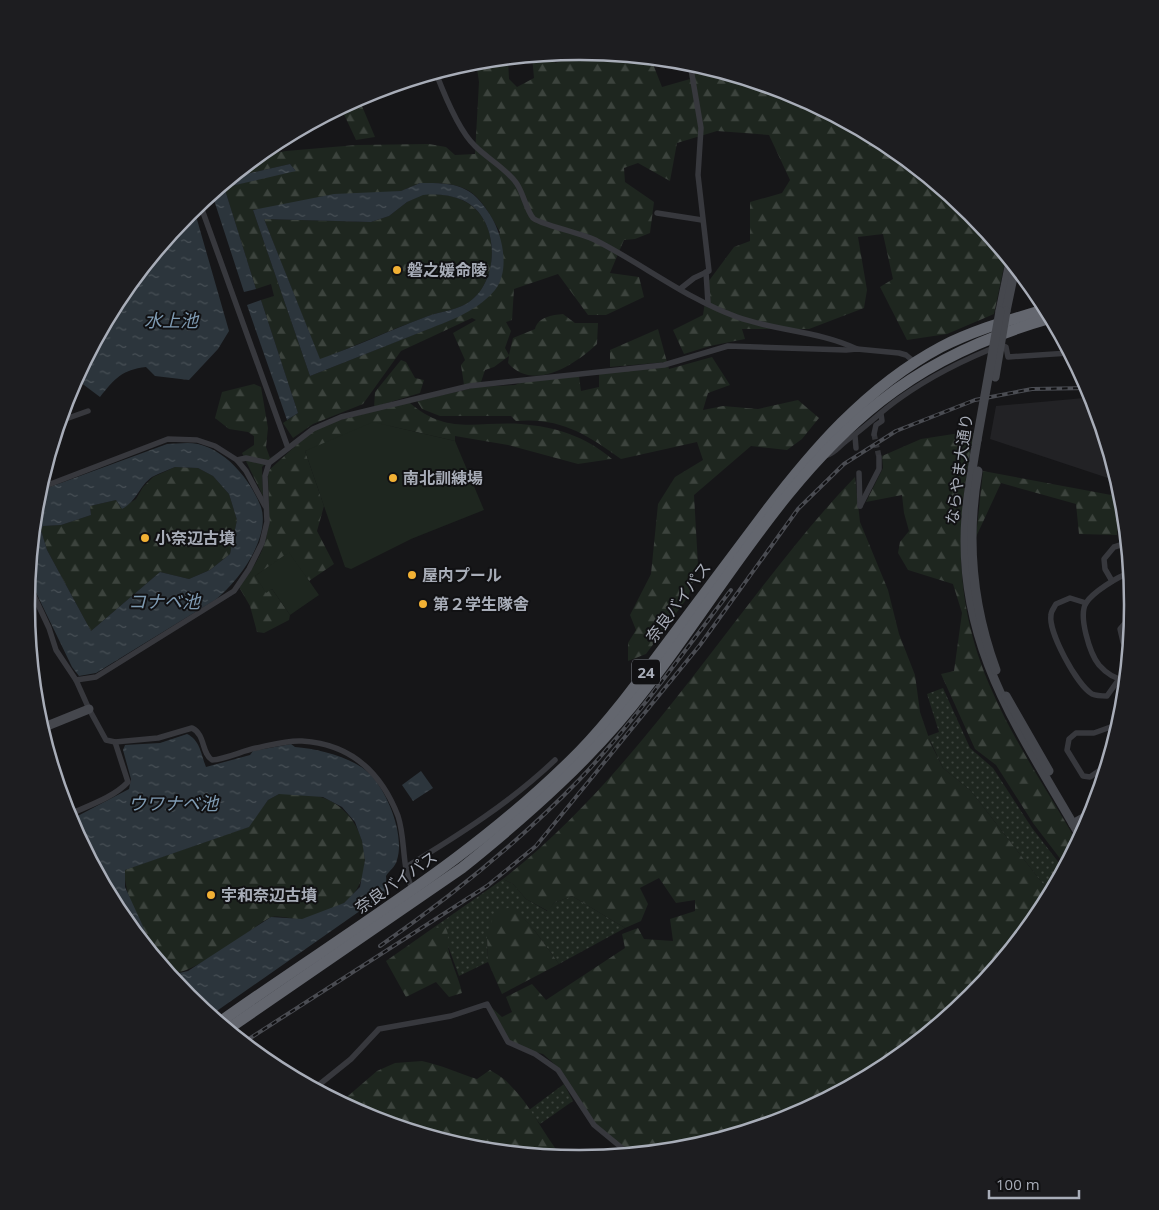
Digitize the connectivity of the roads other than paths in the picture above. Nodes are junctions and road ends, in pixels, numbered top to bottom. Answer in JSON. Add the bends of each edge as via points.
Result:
{"nodes":[{"id":1,"x":692,"y":72,"type":"edge"},
{"id":2,"x":439,"y":79,"type":"edge"},
{"id":3,"x":203,"y":212,"type":"edge"},
{"id":4,"x":657,"y":213,"type":"dead end"},
{"id":5,"x":702,"y":220,"type":"junction"},
{"id":6,"x":1009,"y":271,"type":"edge"},
{"id":7,"x":706,"y":272,"type":"junction"},
{"id":8,"x":1013,"y":276,"type":"edge"},
{"id":9,"x":680,"y":289,"type":"junction"},
{"id":10,"x":708,"y":302,"type":"junction"},
{"id":11,"x":1036,"y":308,"type":"edge"},
{"id":12,"x":1003,"y":311,"type":"junction"},
{"id":13,"x":1038,"y":311,"type":"edge"},
{"id":14,"x":1043,"y":320,"type":"edge"},
{"id":15,"x":990,"y":326,"type":"junction"},
{"id":16,"x":1047,"y":326,"type":"edge"},
{"id":17,"x":984,"y":341,"type":"junction"},
{"id":18,"x":857,"y":349,"type":"junction"},
{"id":19,"x":1062,"y":353,"type":"edge"},
{"id":20,"x":912,"y":360,"type":"dead end"},
{"id":21,"x":88,"y":411,"type":"dead end"},
{"id":22,"x":881,"y":414,"type":"junction"},
{"id":23,"x":68,"y":418,"type":"edge"},
{"id":24,"x":874,"y":434,"type":"tunnel mouth"},
{"id":25,"x":855,"y":436,"type":"junction"},
{"id":26,"x":288,"y":448,"type":"junction"},
{"id":27,"x":856,"y":448,"type":"dead end"},
{"id":28,"x":822,"y":456,"type":"junction"},
{"id":29,"x":879,"y":457,"type":"tunnel mouth"},
{"id":30,"x":237,"y":460,"type":"junction"},
{"id":31,"x":269,"y":463,"type":"junction"},
{"id":32,"x":859,"y":473,"type":"dead end"},
{"id":33,"x":49,"y":485,"type":"edge"},
{"id":34,"x":265,"y":506,"type":"junction"},
{"id":35,"x":1120,"y":545,"type":"edge"},
{"id":36,"x":1123,"y":576,"type":"edge"},
{"id":37,"x":1112,"y":581,"type":"junction"},
{"id":38,"x":35,"y":598,"type":"edge"},
{"id":39,"x":1086,"y":603,"type":"junction"},
{"id":40,"x":1123,"y":625,"type":"edge"},
{"id":41,"x":1123,"y":642,"type":"edge"},
{"id":42,"x":1119,"y":678,"type":"edge"},
{"id":43,"x":76,"y":680,"type":"junction"},
{"id":44,"x":1118,"y":684,"type":"edge"},
{"id":45,"x":88,"y":709,"type":"junction"},
{"id":46,"x":49,"y":725,"type":"edge"},
{"id":47,"x":1110,"y":727,"type":"edge"},
{"id":48,"x":115,"y":742,"type":"junction"},
{"id":49,"x":555,"y":760,"type":"dead end"},
{"id":50,"x":1098,"y":771,"type":"edge"},
{"id":51,"x":535,"y":785,"type":"junction"},
{"id":52,"x":75,"y":812,"type":"edge"},
{"id":53,"x":1079,"y":821,"type":"edge"},
{"id":54,"x":1076,"y":823,"type":"junction"},
{"id":55,"x":1077,"y":826,"type":"edge"},
{"id":56,"x":406,"y":866,"type":"junction"},
{"id":57,"x":416,"y":895,"type":"junction"},
{"id":58,"x":225,"y":1018,"type":"edge"},
{"id":59,"x":233,"y":1025,"type":"edge"},
{"id":60,"x":320,"y":1084,"type":"edge"},
{"id":61,"x":620,"y":1148,"type":"edge"}],
"edges":[{"from":1,"to":5,"type":"street","via":[[701,128],[698,175]]},
{"from":2,"to":9,"type":"street","via":[[458,123],[474,146],[516,183],[533,218],[539,223],[596,240]]},
{"from":3,"to":26,"type":"street"},
{"from":4,"to":5,"type":"street"},
{"from":5,"to":7,"type":"street","via":[[709,271]]},
{"from":6,"to":12,"type":"street","name":"ならやま大通り"},
{"from":7,"to":9,"type":"street"},
{"from":7,"to":10,"type":"street"},
{"from":8,"to":12,"type":"street","name":"ならやま大通り"},
{"from":9,"to":10,"type":"street"},
{"from":10,"to":18,"type":"street","via":[[736,317],[838,340]]},
{"from":11,"to":15,"type":"highway","number":"24"},
{"from":12,"to":54,"type":"street","name":"ならやま大通り","bridge":true,"via":[[980,440],[973,502],[971,537],[975,593],[984,635],[1006,696]]},
{"from":13,"to":15,"type":"highway","name":"奈良バイパス","number":"24"},
{"from":14,"to":17,"type":"highway","name":"奈良バイパス","number":"24"},
{"from":15,"to":51,"type":"highway","name":"奈良バイパス","number":"24","via":[[939,348],[849,414],[795,473],[640,680],[581,750]]},
{"from":16,"to":17,"type":"highway","number":"24"},
{"from":17,"to":28,"type":"highway","name":"奈良バイパス","number":"24","via":[[922,373],[882,400]]},
{"from":18,"to":20,"type":"street","via":[[899,353]]},
{"from":18,"to":26,"type":"street","via":[[728,346],[664,365],[469,386],[341,417],[313,429]]},
{"from":19,"to":22,"type":"street","via":[[1008,357],[1006,346],[1001,344],[925,382]]},
{"from":21,"to":23,"type":"street"},
{"from":22,"to":24,"type":"street","via":[[882,421]]},
{"from":22,"to":25,"type":"street"},
{"from":25,"to":27,"type":"street"},
{"from":25,"to":28,"type":"street","via":[[834,454]]},
{"from":26,"to":31,"type":"street"},
{"from":28,"to":57,"type":"highway","name":"奈良バイパス","number":"24","via":[[781,504],[646,688],[595,748],[498,839]]},
{"from":29,"to":32,"type":"street","via":[[879,469],[860,506]]},
{"from":30,"to":31,"type":"street","via":[[246,458]]},
{"from":30,"to":33,"type":"street","via":[[215,446],[197,440],[168,438]]},
{"from":30,"to":34,"type":"street"},
{"from":31,"to":34,"type":"street","via":[[265,476]]},
{"from":34,"to":43,"type":"street","via":[[267,522],[262,543],[234,592],[96,677]]},
{"from":35,"to":37,"type":"street","via":[[1114,547],[1104,559]]},
{"from":36,"to":37,"type":"street"},
{"from":37,"to":39,"type":"street"},
{"from":38,"to":43,"type":"street","via":[[56,650]]},
{"from":39,"to":42,"type":"street","via":[[1082,621],[1096,659],[1107,672]]},
{"from":39,"to":44,"type":"street","via":[[1070,598],[1056,604],[1051,615],[1054,630],[1074,675],[1090,693],[1107,696]]},
{"from":40,"to":41,"type":"street","via":[[1120,629]]},
{"from":43,"to":45,"type":"street"},
{"from":45,"to":46,"type":"street"},
{"from":45,"to":48,"type":"street","via":[[106,740]]},
{"from":47,"to":50,"type":"street","via":[[1076,733],[1068,739],[1067,750],[1083,776]]},
{"from":48,"to":52,"type":"street","via":[[128,782]]},
{"from":48,"to":56,"type":"street","via":[[158,738],[192,728],[200,734],[212,760],[290,741],[332,747],[370,768],[389,797],[400,825]]},
{"from":49,"to":51,"type":"street"},
{"from":51,"to":56,"type":"street"},
{"from":51,"to":57,"type":"highway","name":"奈良バイパス","number":"24","via":[[492,832]]},
{"from":53,"to":54,"type":"street"},
{"from":54,"to":55,"type":"street","name":"ならやま大通り"},
{"from":56,"to":57,"type":"street"},
{"from":57,"to":58,"type":"highway","name":"奈良バイパス","number":"24"},
{"from":57,"to":59,"type":"highway","name":"奈良バイパス","number":"24"},
{"from":60,"to":61,"type":"street","via":[[351,1059],[379,1028],[451,1016],[487,1004],[508,1042],[535,1054],[558,1070],[594,1125]]}]}
